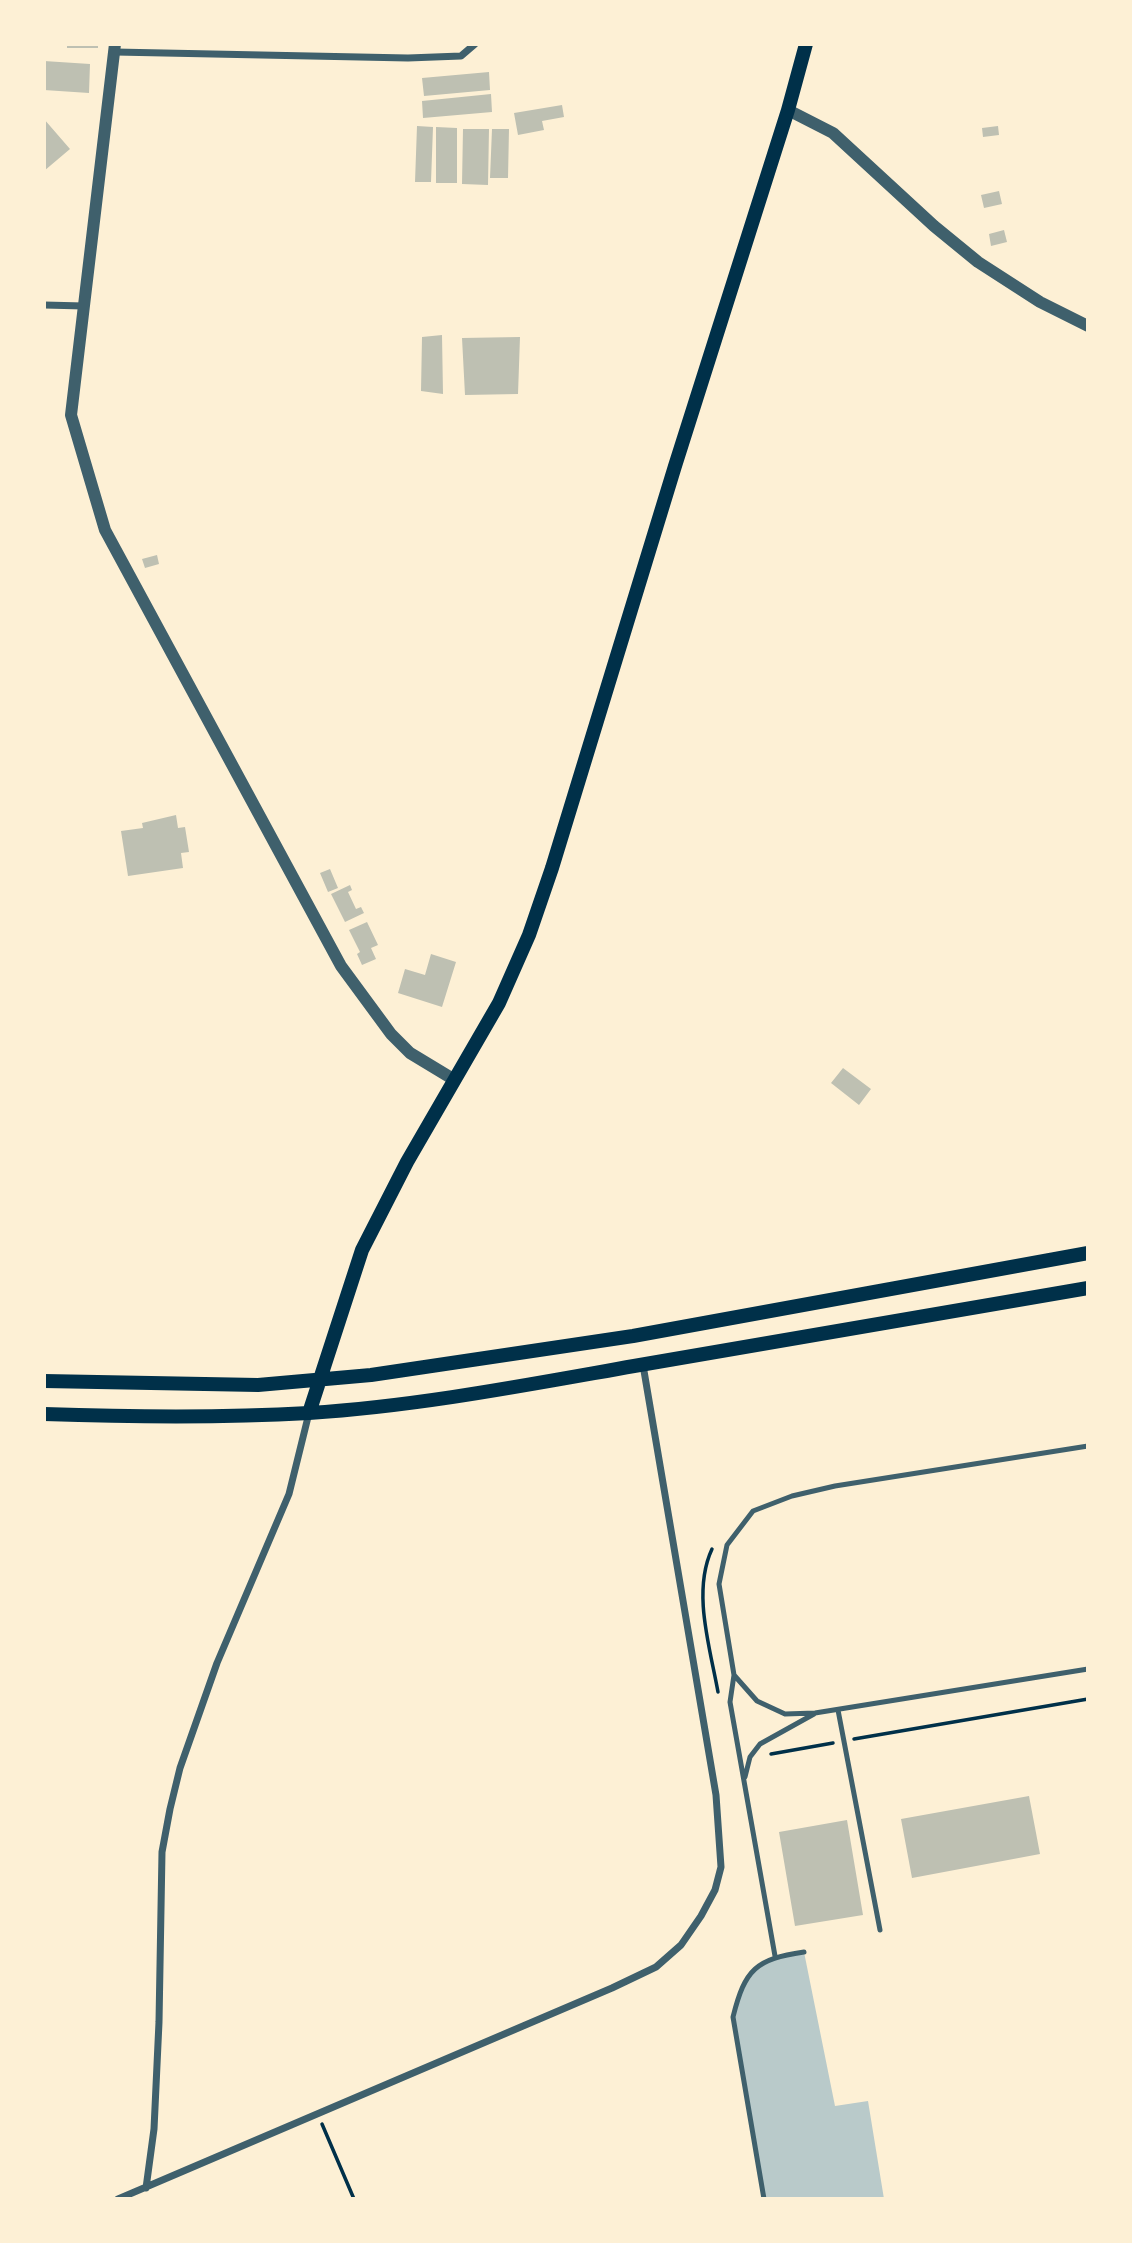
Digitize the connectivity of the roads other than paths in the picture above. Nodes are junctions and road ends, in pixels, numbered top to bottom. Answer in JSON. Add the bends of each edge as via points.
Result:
{"nodes":[{"id":1,"x":475,"y":44,"type":"edge"},
{"id":2,"x":806,"y":44,"type":"edge"},
{"id":3,"x":115,"y":48,"type":"edge"},
{"id":4,"x":788,"y":110,"type":"junction"},
{"id":5,"x":44,"y":305,"type":"edge"},
{"id":6,"x":84,"y":306,"type":"junction"},
{"id":7,"x":1088,"y":326,"type":"edge"},
{"id":8,"x":453,"y":1079,"type":"junction"},
{"id":9,"x":1088,"y":1253,"type":"edge"},
{"id":10,"x":1088,"y":1288,"type":"edge"},
{"id":11,"x":643,"y":1365,"type":"junction"},
{"id":12,"x":44,"y":1381,"type":"edge"},
{"id":13,"x":318,"y":1381,"type":"junction"},
{"id":14,"x":309,"y":1413,"type":"junction"},
{"id":15,"x":44,"y":1414,"type":"edge"},
{"id":16,"x":1088,"y":1446,"type":"edge"},
{"id":17,"x":1088,"y":1669,"type":"edge"},
{"id":18,"x":734,"y":1675,"type":"junction"},
{"id":19,"x":838,"y":1710,"type":"junction"},
{"id":20,"x":815,"y":1713,"type":"junction"},
{"id":21,"x":744,"y":1780,"type":"junction"},
{"id":22,"x":880,"y":1930,"type":"dead end"},
{"id":23,"x":804,"y":1952,"type":"dead end"},
{"id":24,"x":775,"y":1956,"type":"junction"},
{"id":25,"x":146,"y":2188,"type":"junction"},
{"id":26,"x":118,"y":2199,"type":"edge"},
{"id":27,"x":764,"y":2199,"type":"edge"}],
"edges":[{"from":1,"to":3,"type":"street","via":[[461,56],[408,58]]},
{"from":2,"to":4,"type":"main road"},
{"from":3,"to":6,"type":"street"},
{"from":4,"to":7,"type":"street","via":[[833,133],[978,262]]},
{"from":4,"to":8,"type":"main road","via":[[536,913],[499,1003]]},
{"from":5,"to":6,"type":"street"},
{"from":6,"to":8,"type":"street","via":[[71,415],[105,530],[341,966],[391,1034],[411,1053]]},
{"from":8,"to":13,"type":"main road","via":[[362,1250]]},
{"from":9,"to":13,"type":"main road","via":[[633,1336]]},
{"from":10,"to":11,"type":"main road"},
{"from":11,"to":14,"type":"main road","via":[[490,1391]]},
{"from":11,"to":25,"type":"street","via":[[716,1795],[721,1867],[701,1916],[681,1945],[656,1967]]},
{"from":12,"to":13,"type":"main road","via":[[258,1385]]},
{"from":13,"to":14,"type":"main road"},
{"from":14,"to":15,"type":"main road"},
{"from":14,"to":25,"type":"street","via":[[289,1494],[217,1663],[170,1809],[162,1852],[154,2129]]},
{"from":16,"to":18,"type":"lane","via":[[835,1486],[753,1511],[727,1545],[719,1584]]},
{"from":17,"to":19,"type":"lane"},
{"from":18,"to":20,"type":"lane","via":[[757,1701],[785,1714]]},
{"from":18,"to":21,"type":"lane","via":[[730,1702]]},
{"from":19,"to":20,"type":"lane"},
{"from":19,"to":22,"type":"lane"},
{"from":20,"to":21,"type":"lane","via":[[760,1744],[750,1757]]},
{"from":21,"to":24,"type":"lane"},
{"from":23,"to":24,"type":"lane"},
{"from":24,"to":27,"type":"lane","via":[[757,1967],[740,1989],[733,2017]]},
{"from":25,"to":26,"type":"street"}]}
